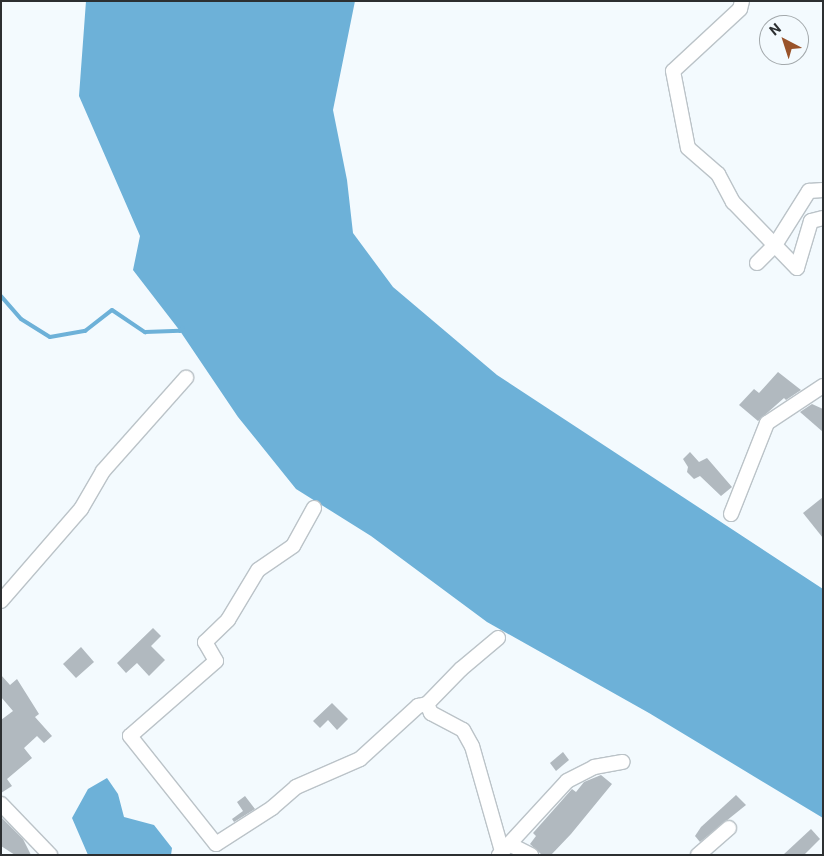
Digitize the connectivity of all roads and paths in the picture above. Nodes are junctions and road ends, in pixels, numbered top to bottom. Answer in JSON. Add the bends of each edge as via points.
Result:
{"nodes":[{"id":1,"x":742,"y":1,"type":"edge"},
{"id":2,"x":823,"y":190,"type":"edge"},
{"id":3,"x":823,"y":218,"type":"edge"},
{"id":4,"x":775,"y":245,"type":"junction"},
{"id":5,"x":757,"y":263,"type":"dead end"},
{"id":6,"x":186,"y":378,"type":"dead end"},
{"id":7,"x":823,"y":386,"type":"edge"},
{"id":8,"x":314,"y":508,"type":"dead end"},
{"id":9,"x":731,"y":514,"type":"dead end"},
{"id":10,"x":1,"y":601,"type":"edge"},
{"id":11,"x":498,"y":638,"type":"dead end"},
{"id":12,"x":427,"y":704,"type":"junction"},
{"id":13,"x":623,"y":762,"type":"dead end"},
{"id":14,"x":1,"y":804,"type":"edge"},
{"id":15,"x":729,"y":828,"type":"dead end"},
{"id":16,"x":216,"y":844,"type":"junction"},
{"id":17,"x":503,"y":850,"type":"edge"},
{"id":18,"x":50,"y":855,"type":"edge"},
{"id":19,"x":226,"y":855,"type":"edge"},
{"id":20,"x":531,"y":855,"type":"edge"},
{"id":21,"x":698,"y":855,"type":"edge"}],
"edges":[{"from":1,"to":4,"type":"street","via":[[740,9],[673,71],[688,148],[718,174],[733,202]]},
{"from":2,"to":4,"type":"street","via":[[809,191]]},
{"from":3,"to":4,"type":"street","via":[[811,221],[797,268]]},
{"from":4,"to":5,"type":"street"},
{"from":6,"to":10,"type":"street","via":[[103,471],[81,508]]},
{"from":7,"to":9,"type":"street","via":[[766,423]]},
{"from":8,"to":16,"type":"street","via":[[293,546],[258,570],[228,620],[205,642],[216,661],[130,736]]},
{"from":11,"to":12,"type":"street","via":[[461,668]]},
{"from":12,"to":16,"type":"street","via":[[418,706],[360,759],[296,787],[272,808]]},
{"from":12,"to":17,"type":"street","via":[[431,713],[463,730],[472,746]]},
{"from":13,"to":17,"type":"street","via":[[594,767],[567,781]]},
{"from":14,"to":18,"type":"street"},
{"from":15,"to":21,"type":"street"},
{"from":16,"to":19,"type":"street"},
{"from":17,"to":20,"type":"street"}]}
